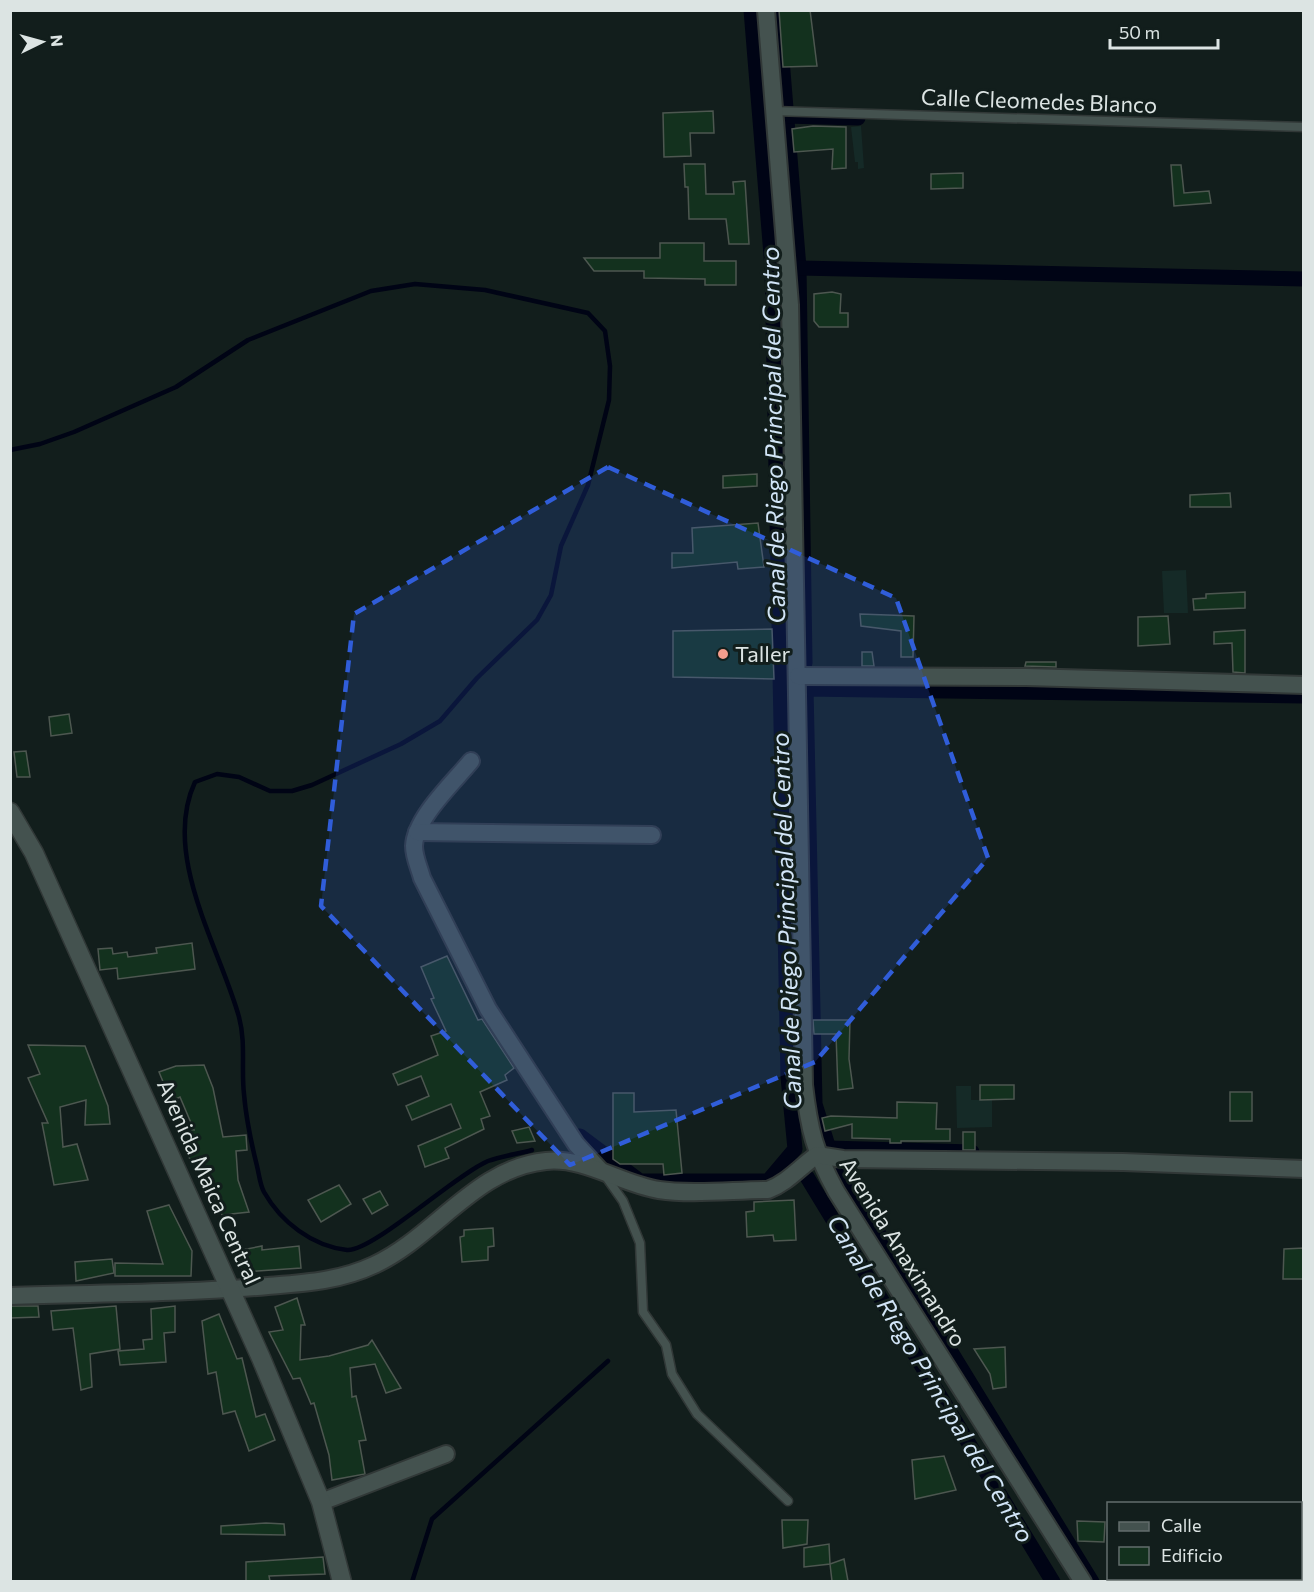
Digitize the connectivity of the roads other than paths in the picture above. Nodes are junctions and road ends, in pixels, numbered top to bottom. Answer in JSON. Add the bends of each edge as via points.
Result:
{"nodes":[{"id":1,"x":766,"y":10,"type":"edge"},
{"id":2,"x":773,"y":111,"type":"junction"},
{"id":3,"x":1304,"y":127,"type":"edge"},
{"id":4,"x":798,"y":676,"type":"junction"},
{"id":5,"x":1304,"y":685,"type":"edge"},
{"id":6,"x":471,"y":761,"type":"dead end"},
{"id":7,"x":10,"y":812,"type":"edge"},
{"id":8,"x":417,"y":832,"type":"junction"},
{"id":9,"x":652,"y":835,"type":"dead end"},
{"id":10,"x":817,"y":1155,"type":"junction"},
{"id":11,"x":1304,"y":1169,"type":"edge"},
{"id":12,"x":603,"y":1173,"type":"junction"},
{"id":13,"x":232,"y":1290,"type":"junction"},
{"id":14,"x":10,"y":1296,"type":"edge"},
{"id":15,"x":446,"y":1454,"type":"dead end"},
{"id":16,"x":788,"y":1500,"type":"dead end"},
{"id":17,"x":321,"y":1502,"type":"junction"},
{"id":18,"x":342,"y":1581,"type":"edge"},
{"id":19,"x":1083,"y":1581,"type":"edge"}],
"edges":[{"from":1,"to":2,"type":"street","name":"Avenida Anaximandro"},
{"from":2,"to":3,"type":"lane","name":"Calle Cleomedes Blanco"},
{"from":2,"to":4,"type":"street","name":"Avenida Anaximandro","via":[[790,305]]},
{"from":4,"to":5,"type":"street","via":[[1026,677]]},
{"from":4,"to":10,"type":"street","name":"Avenida Anaximandro","via":[[804,1085]]},
{"from":6,"to":8,"type":"street"},
{"from":7,"to":13,"type":"street","name":"Avenida Maica Central","via":[[34,853]]},
{"from":8,"to":9,"type":"street"},
{"from":8,"to":12,"type":"street","via":[[416,858],[422,878],[468,972],[519,1059],[576,1144]]},
{"from":10,"to":11,"type":"street","via":[[843,1159],[1123,1162]]},
{"from":10,"to":12,"type":"street","via":[[795,1170],[783,1185],[768,1190],[662,1191]]},
{"from":10,"to":19,"type":"street","name":"Avenida Anaximandro"},
{"from":12,"to":13,"type":"street","via":[[567,1160],[522,1167],[462,1199],[417,1238],[375,1265],[337,1279]]},
{"from":12,"to":16,"type":"lane","via":[[623,1201],[640,1243],[643,1312],[666,1345],[672,1374],[697,1414]]},
{"from":13,"to":14,"type":"street"},
{"from":13,"to":17,"type":"street","name":"Avenida Maica Central"},
{"from":15,"to":17,"type":"street"},
{"from":17,"to":18,"type":"street","name":"Avenida Maica Central"}]}
